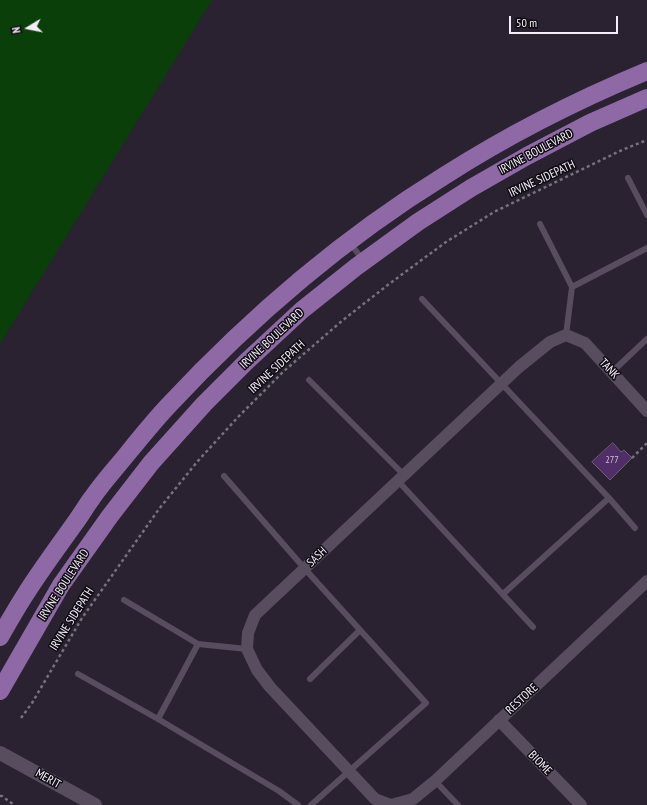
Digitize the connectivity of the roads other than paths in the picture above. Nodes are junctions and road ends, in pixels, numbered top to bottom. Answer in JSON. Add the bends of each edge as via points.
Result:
{"nodes":[{"id":1,"x":647,"y":71,"type":"edge"},
{"id":2,"x":647,"y":98,"type":"edge"},
{"id":3,"x":628,"y":178,"type":"dead end"},
{"id":4,"x":647,"y":215,"type":"edge"},
{"id":5,"x":540,"y":224,"type":"dead end"},
{"id":6,"x":349,"y":242,"type":"junction"},
{"id":7,"x":647,"y":248,"type":"edge"},
{"id":8,"x":364,"y":262,"type":"junction"},
{"id":9,"x":572,"y":287,"type":"junction"},
{"id":10,"x":422,"y":300,"type":"dead end"},
{"id":11,"x":566,"y":336,"type":"junction"},
{"id":12,"x":647,"y":339,"type":"edge"},
{"id":13,"x":612,"y":372,"type":"junction"},
{"id":14,"x":310,"y":380,"type":"dead end"},
{"id":15,"x":502,"y":383,"type":"junction"},
{"id":16,"x":647,"y":411,"type":"edge"},
{"id":17,"x":224,"y":476,"type":"dead end"},
{"id":18,"x":401,"y":478,"type":"junction"},
{"id":19,"x":609,"y":498,"type":"junction"},
{"id":20,"x":636,"y":528,"type":"dead end"},
{"id":21,"x":305,"y":569,"type":"junction"},
{"id":22,"x":647,"y":581,"type":"edge"},
{"id":23,"x":503,"y":594,"type":"junction"},
{"id":24,"x":124,"y":600,"type":"dead end"},
{"id":25,"x":533,"y":627,"type":"dead end"},
{"id":26,"x":360,"y":630,"type":"junction"},
{"id":27,"x":0,"y":637,"type":"edge"},
{"id":28,"x":198,"y":644,"type":"junction"},
{"id":29,"x":247,"y":649,"type":"junction"},
{"id":30,"x":78,"y":674,"type":"dead end"},
{"id":31,"x":310,"y":679,"type":"dead end"},
{"id":32,"x":0,"y":691,"type":"edge"},
{"id":33,"x":158,"y":719,"type":"junction"},
{"id":34,"x":499,"y":720,"type":"junction"},
{"id":35,"x":0,"y":753,"type":"edge"},
{"id":36,"x":349,"y":771,"type":"junction"},
{"id":37,"x":435,"y":781,"type":"junction"},
{"id":38,"x":95,"y":805,"type":"edge"},
{"id":39,"x":298,"y":805,"type":"edge"},
{"id":40,"x":311,"y":805,"type":"edge"},
{"id":41,"x":391,"y":805,"type":"edge"},
{"id":42,"x":458,"y":805,"type":"edge"},
{"id":43,"x":581,"y":805,"type":"edge"}],
"edges":[{"from":1,"to":6,"type":"main road","name":"IRVINE BOULEVARD","via":[[573,104],[486,150],[424,188]]},
{"from":2,"to":8,"type":"main road","name":"IRVINE BOULEVARD","via":[[590,123],[471,188],[418,222]]},
{"from":3,"to":4,"type":"lane"},
{"from":5,"to":9,"type":"lane"},
{"from":6,"to":8,"type":"lane"},
{"from":6,"to":27,"type":"main road","name":"IRVINE BOULEVARD","via":[[291,288],[245,330],[158,417],[93,497],[25,594]]},
{"from":7,"to":9,"type":"lane"},
{"from":8,"to":32,"type":"main road","name":"IRVINE BOULEVARD","via":[[302,310],[247,361],[204,404],[151,464],[61,585]]},
{"from":9,"to":11,"type":"lane"},
{"from":10,"to":15,"type":"lane"},
{"from":11,"to":13,"type":"street","name":"TANK","via":[[585,343]]},
{"from":11,"to":15,"type":"street","name":"SASH","via":[[550,342]]},
{"from":12,"to":13,"type":"lane"},
{"from":13,"to":16,"type":"street","name":"TANK"},
{"from":14,"to":18,"type":"lane"},
{"from":15,"to":18,"type":"street","name":"SASH"},
{"from":15,"to":19,"type":"lane"},
{"from":17,"to":21,"type":"lane"},
{"from":18,"to":21,"type":"street","name":"SASH"},
{"from":18,"to":23,"type":"lane"},
{"from":19,"to":20,"type":"lane"},
{"from":19,"to":23,"type":"lane"},
{"from":21,"to":26,"type":"lane"},
{"from":21,"to":29,"type":"street","name":"SASH","via":[[255,615],[248,633]]},
{"from":22,"to":34,"type":"street","name":"RESTORE"},
{"from":23,"to":25,"type":"lane"},
{"from":24,"to":28,"type":"lane"},
{"from":26,"to":31,"type":"lane"},
{"from":26,"to":36,"type":"lane","via":[[426,704]]},
{"from":28,"to":29,"type":"lane"},
{"from":28,"to":33,"type":"lane"},
{"from":29,"to":36,"type":"street","via":[[257,670],[270,687]]},
{"from":30,"to":33,"type":"lane"},
{"from":33,"to":39,"type":"lane"},
{"from":34,"to":37,"type":"street","name":"RESTORE"},
{"from":34,"to":43,"type":"street","name":"BIOME"},
{"from":35,"to":38,"type":"street","name":"MERIT"},
{"from":36,"to":40,"type":"lane"},
{"from":36,"to":41,"type":"street","via":[[375,799]]},
{"from":37,"to":41,"type":"street","name":"RESTORE","via":[[413,799]]},
{"from":37,"to":42,"type":"lane"}]}
